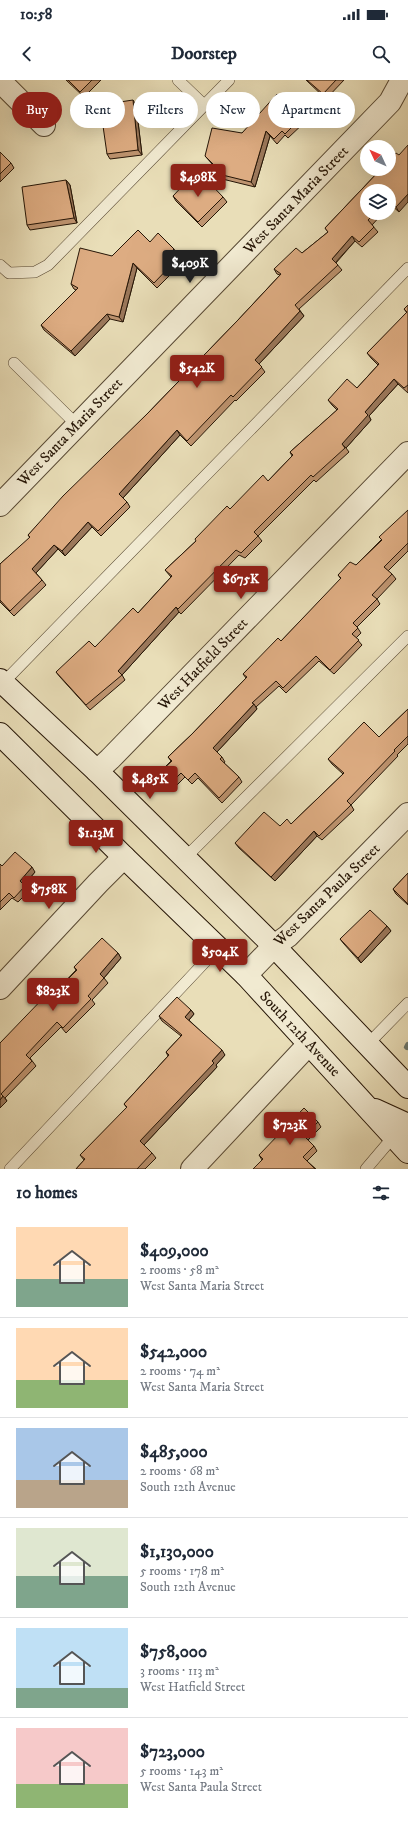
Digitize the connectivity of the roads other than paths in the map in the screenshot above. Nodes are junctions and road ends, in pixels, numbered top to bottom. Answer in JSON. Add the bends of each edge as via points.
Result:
{"nodes":[{"id":1,"x":178,"y":80,"type":"edge"},
{"id":2,"x":229,"y":80,"type":"edge"},
{"id":3,"x":402,"y":80,"type":"edge"},
{"id":4,"x":0,"y":81,"type":"edge"},
{"id":5,"x":12,"y":93,"type":"edge"},
{"id":6,"x":204,"y":105,"type":"junction"},
{"id":7,"x":0,"y":265,"type":"edge"},
{"id":8,"x":408,"y":268,"type":"edge"},
{"id":9,"x":14,"y":363,"type":"dead end"},
{"id":10,"x":77,"y":425,"type":"junction"},
{"id":11,"x":408,"y":453,"type":"edge"},
{"id":12,"x":0,"y":505,"type":"edge"},
{"id":13,"x":408,"y":636,"type":"edge"},
{"id":14,"x":1,"y":682,"type":"edge"},
{"id":15,"x":0,"y":734,"type":"edge"},
{"id":16,"x":97,"y":771,"type":"junction"},
{"id":17,"x":408,"y":814,"type":"edge"},
{"id":18,"x":124,"y":857,"type":"junction"},
{"id":19,"x":185,"y":858,"type":"junction"},
{"id":20,"x":274,"y":946,"type":"junction"},
{"id":21,"x":218,"y":948,"type":"junction"},
{"id":22,"x":246,"y":975,"type":"junction"},
{"id":23,"x":0,"y":988,"type":"edge"},
{"id":24,"x":408,"y":1003,"type":"edge"},
{"id":25,"x":309,"y":1044,"type":"junction"},
{"id":26,"x":368,"y":1044,"type":"junction"},
{"id":27,"x":408,"y":1087,"type":"edge"},
{"id":28,"x":403,"y":1138,"type":"edge"},
{"id":29,"x":10,"y":1169,"type":"edge"},
{"id":30,"x":192,"y":1169,"type":"edge"},
{"id":31,"x":366,"y":1169,"type":"edge"}],
"edges":[{"from":1,"to":6,"type":"lane"},
{"from":2,"to":6,"type":"lane"},
{"from":3,"to":10,"type":"street","name":"West Santa Maria Street","via":[[390,102]]},
{"from":4,"to":5,"type":"street"},
{"from":6,"to":7,"type":"lane","via":[[48,265],[35,272],[9,273]]},
{"from":8,"to":14,"type":"lane"},
{"from":9,"to":10,"type":"lane"},
{"from":10,"to":12,"type":"street","name":"West Santa Maria Street"},
{"from":11,"to":16,"type":"street","name":"West Hatfield Street"},
{"from":13,"to":19,"type":"lane"},
{"from":14,"to":16,"type":"street"},
{"from":15,"to":18,"type":"street","name":"South 12th Avenue"},
{"from":16,"to":19,"type":"street"},
{"from":17,"to":20,"type":"street","name":"West Santa Paula Street","via":[[288,936]]},
{"from":18,"to":21,"type":"street","name":"South 12th Avenue"},
{"from":18,"to":23,"type":"street"},
{"from":19,"to":20,"type":"street"},
{"from":20,"to":22,"type":"street","name":"West Santa Paula Street"},
{"from":20,"to":26,"type":"street"},
{"from":21,"to":22,"type":"street","name":"South 12th Avenue"},
{"from":21,"to":29,"type":"lane"},
{"from":22,"to":25,"type":"street","name":"South 12th Avenue"},
{"from":24,"to":26,"type":"lane"},
{"from":25,"to":28,"type":"street","name":"South 12th Avenue","via":[[367,1106]]},
{"from":25,"to":30,"type":"street"},
{"from":26,"to":27,"type":"street"},
{"from":28,"to":31,"type":"lane"}]}
